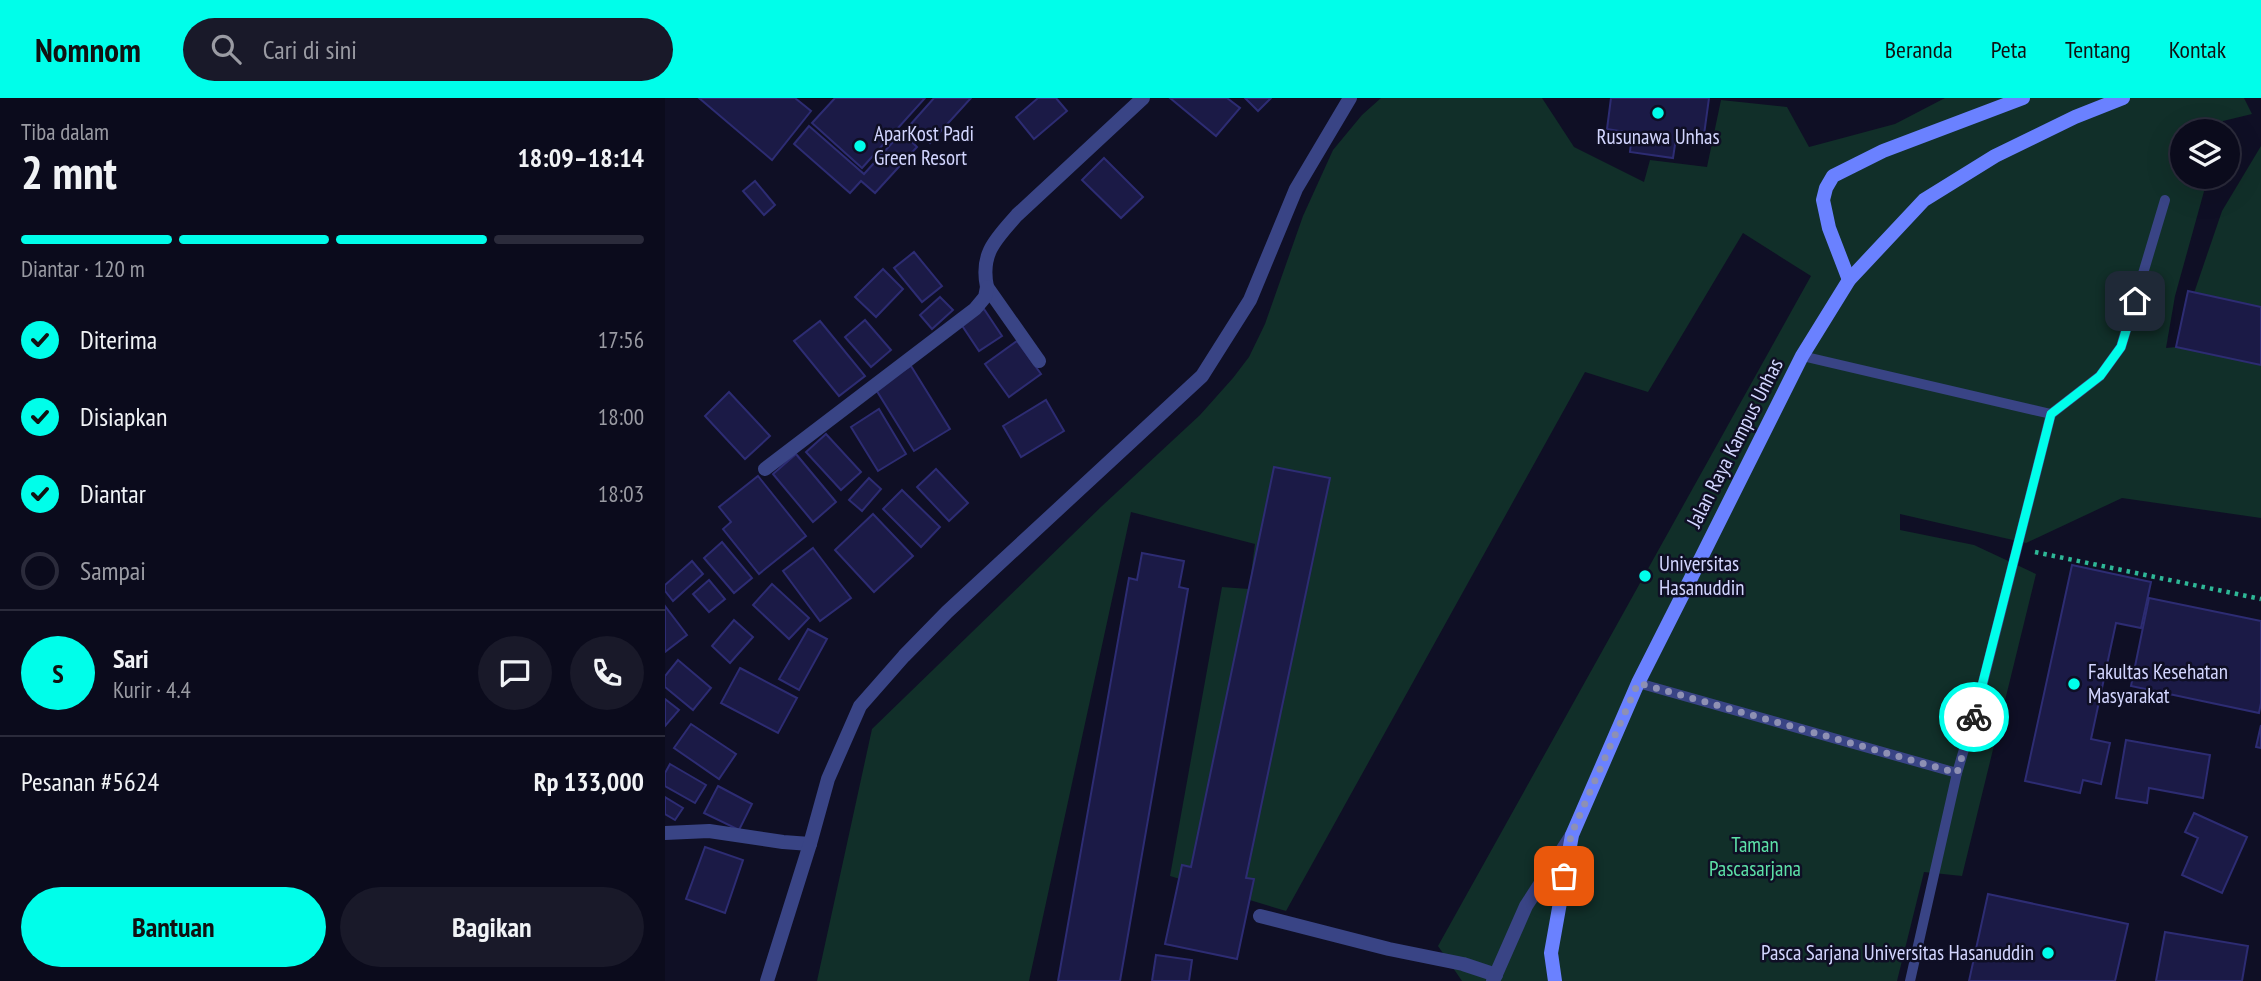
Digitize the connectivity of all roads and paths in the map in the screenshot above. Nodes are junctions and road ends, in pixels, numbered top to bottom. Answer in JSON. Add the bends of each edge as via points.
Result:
{"nodes":[{"id":1,"x":1143,"y":98,"type":"edge"},
{"id":2,"x":1350,"y":98,"type":"edge"},
{"id":3,"x":2023,"y":98,"type":"edge"},
{"id":4,"x":2123,"y":98,"type":"edge"},
{"id":5,"x":2165,"y":200,"type":"dead end"},
{"id":6,"x":1849,"y":280,"type":"junction"},
{"id":7,"x":987,"y":287,"type":"junction"},
{"id":8,"x":1802,"y":356,"type":"junction"},
{"id":9,"x":1039,"y":361,"type":"dead end"},
{"id":10,"x":2051,"y":414,"type":"junction"},
{"id":11,"x":765,"y":469,"type":"dead end"},
{"id":12,"x":2017,"y":549,"type":"junction"},
{"id":13,"x":2261,"y":599,"type":"edge"},
{"id":14,"x":1638,"y":683,"type":"junction"},
{"id":15,"x":1957,"y":773,"type":"junction"},
{"id":16,"x":665,"y":833,"type":"edge"},
{"id":17,"x":1571,"y":835,"type":"junction"},
{"id":18,"x":810,"y":844,"type":"junction"},
{"id":19,"x":1260,"y":916,"type":"dead end"},
{"id":20,"x":1495,"y":978,"type":"edge"},
{"id":21,"x":767,"y":981,"type":"edge"},
{"id":22,"x":1555,"y":981,"type":"edge"},
{"id":23,"x":1910,"y":981,"type":"edge"}],
"edges":[{"from":1,"to":7,"type":"street","via":[[999,236],[986,258]]},
{"from":2,"to":18,"type":"street","via":[[1296,189],[1250,300],[1202,376],[947,612],[860,706],[828,779]]},
{"from":3,"to":6,"type":"street","via":[[1883,150],[1833,176],[1823,200]]},
{"from":4,"to":6,"type":"street","name":"Jalan Raya Kampus Unhas","via":[[1995,156],[1924,200]]},
{"from":5,"to":10,"type":"lane","via":[[2121,347],[2100,376]]},
{"from":6,"to":8,"type":"street","name":"Jalan Raya Kampus Unhas"},
{"from":7,"to":9,"type":"street"},
{"from":7,"to":11,"type":"street","via":[[975,309]]},
{"from":8,"to":10,"type":"lane"},
{"from":8,"to":14,"type":"street","name":"Jalan Raya Kampus Unhas"},
{"from":10,"to":12,"type":"lane"},
{"from":12,"to":13,"type":"path"},
{"from":12,"to":15,"type":"lane"},
{"from":14,"to":15,"type":"lane"},
{"from":14,"to":17,"type":"street","name":"Jalan Raya Kampus Unhas"},
{"from":15,"to":23,"type":"lane"},
{"from":16,"to":18,"type":"street","via":[[709,831]]},
{"from":17,"to":20,"type":"street","via":[[1526,906]]},
{"from":17,"to":22,"type":"street","name":"Jalan Raya Kampus Unhas","via":[[1551,953]]},
{"from":18,"to":21,"type":"street"},
{"from":19,"to":20,"type":"street","via":[[1463,964]]}]}
